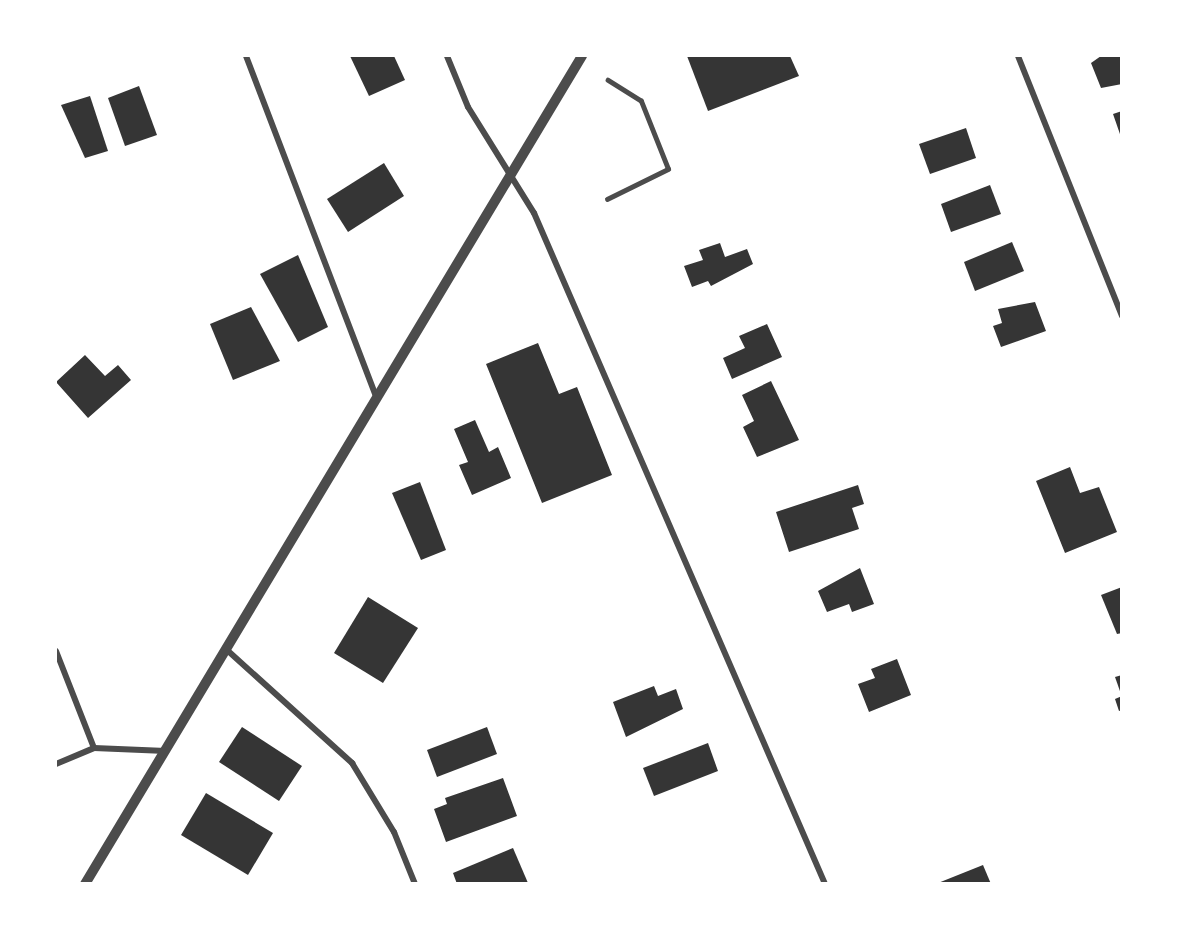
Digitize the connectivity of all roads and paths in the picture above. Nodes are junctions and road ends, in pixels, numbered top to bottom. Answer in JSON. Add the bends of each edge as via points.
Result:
{"nodes":[{"id":1,"x":246,"y":56,"type":"edge"},
{"id":2,"x":447,"y":56,"type":"edge"},
{"id":3,"x":582,"y":56,"type":"edge"},
{"id":4,"x":1018,"y":56,"type":"edge"},
{"id":5,"x":608,"y":80,"type":"dead end"},
{"id":6,"x":511,"y":176,"type":"junction"},
{"id":7,"x":606,"y":199,"type":"dead end"},
{"id":8,"x":1122,"y":316,"type":"edge"},
{"id":9,"x":375,"y":394,"type":"junction"},
{"id":10,"x":227,"y":650,"type":"junction"},
{"id":11,"x":56,"y":651,"type":"edge"},
{"id":12,"x":94,"y":748,"type":"junction"},
{"id":13,"x":166,"y":751,"type":"junction"},
{"id":14,"x":56,"y":764,"type":"edge"},
{"id":15,"x":85,"y":884,"type":"edge"},
{"id":16,"x":415,"y":884,"type":"edge"},
{"id":17,"x":825,"y":884,"type":"edge"}],
"edges":[{"from":1,"to":9,"type":"street"},
{"from":2,"to":6,"type":"street","via":[[468,107]]},
{"from":3,"to":6,"type":"street"},
{"from":4,"to":8,"type":"street"},
{"from":5,"to":7,"type":"lane","via":[[641,101],[668,169]]},
{"from":6,"to":9,"type":"street"},
{"from":6,"to":17,"type":"street","via":[[534,213]]},
{"from":9,"to":10,"type":"street"},
{"from":10,"to":13,"type":"street"},
{"from":10,"to":16,"type":"street","via":[[352,763],[383,812]]},
{"from":11,"to":12,"type":"street"},
{"from":12,"to":13,"type":"street"},
{"from":12,"to":14,"type":"street"},
{"from":13,"to":15,"type":"street"}]}
